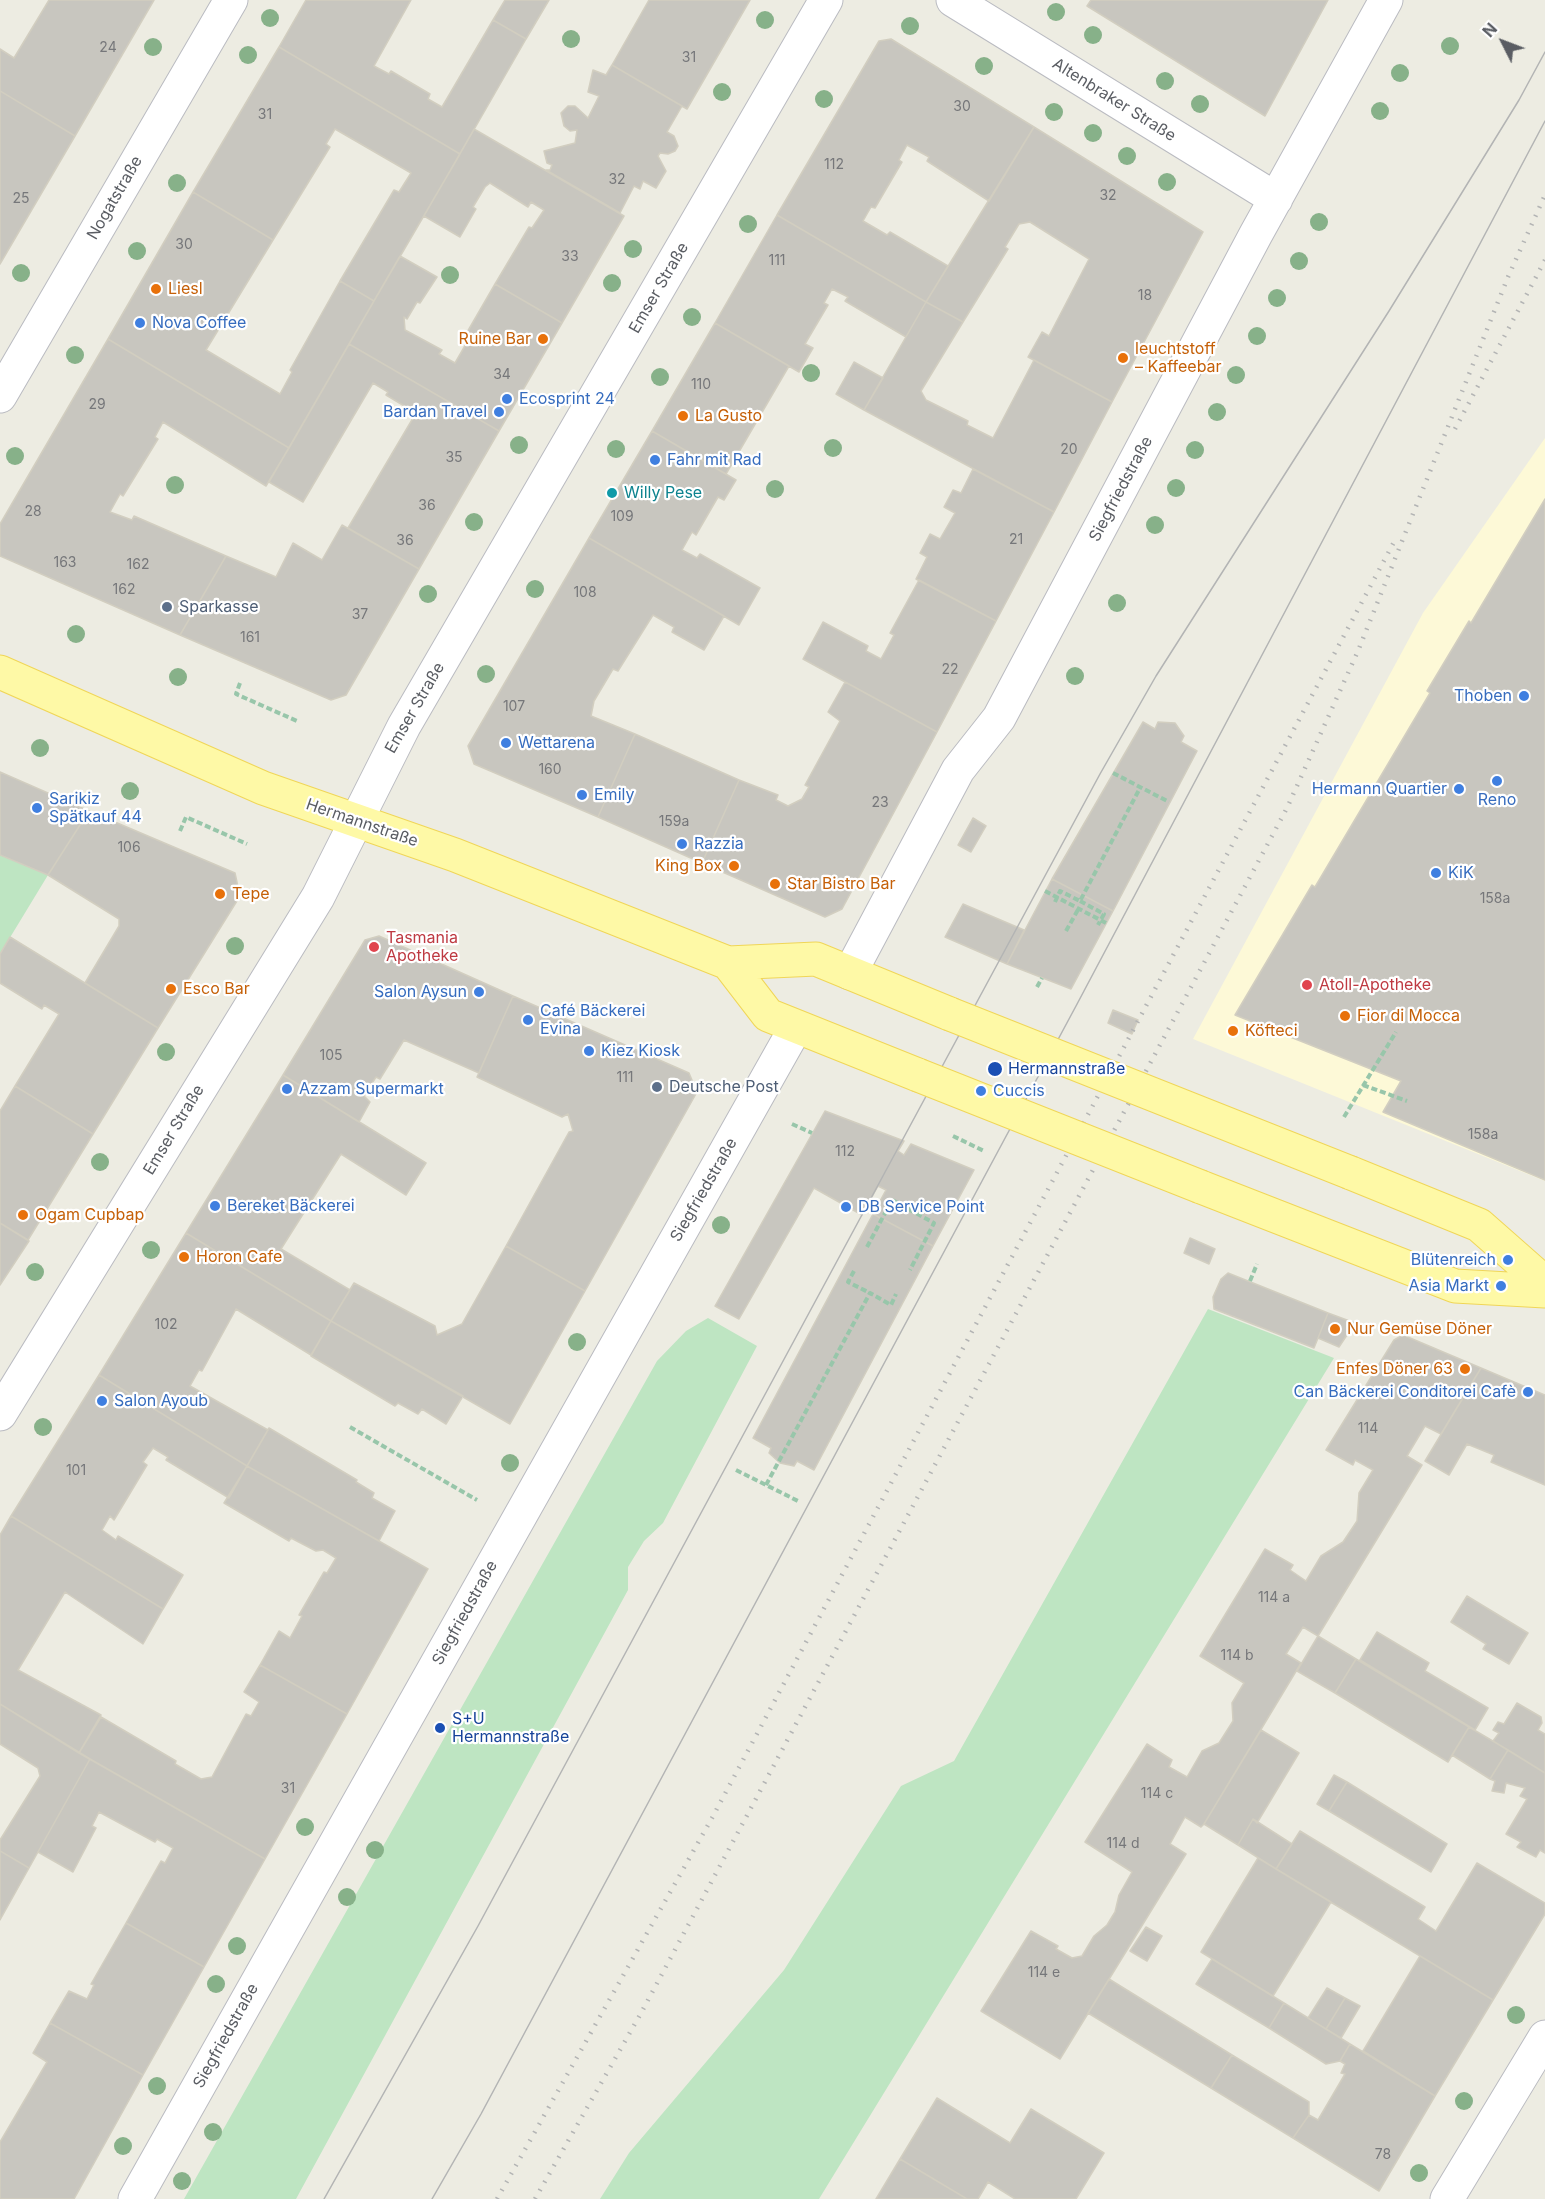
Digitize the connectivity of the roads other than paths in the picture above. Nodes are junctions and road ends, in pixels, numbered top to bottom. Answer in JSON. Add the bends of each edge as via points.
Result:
{"nodes":[{"id":1,"x":231,"y":0,"type":"edge"},
{"id":2,"x":826,"y":0,"type":"edge"},
{"id":3,"x":952,"y":0,"type":"edge"},
{"id":4,"x":1386,"y":0,"type":"edge"},
{"id":5,"x":1276,"y":200,"type":"junction"},
{"id":6,"x":0,"y":396,"type":"edge"},
{"id":7,"x":0,"y":672,"type":"edge"},
{"id":8,"x":357,"y":821,"type":"junction"},
{"id":9,"x":728,"y":963,"type":"junction"},
{"id":10,"x":850,"y":973,"type":"junction"},
{"id":11,"x":796,"y":1027,"type":"junction"},
{"id":12,"x":1545,"y":1282,"type":"edge"},
{"id":13,"x":1545,"y":1291,"type":"edge"},
{"id":14,"x":0,"y":1414,"type":"edge"},
{"id":15,"x":1545,"y":2037,"type":"edge"},
{"id":16,"x":135,"y":2199,"type":"edge"},
{"id":17,"x":1447,"y":2199,"type":"edge"}],
"edges":[{"from":1,"to":6,"type":"street","name":"Nogatstraße"},
{"from":2,"to":8,"type":"street","name":"Emser Straße","via":[[404,726]]},
{"from":3,"to":5,"type":"street","name":"Altenbraker Straße"},
{"from":4,"to":5,"type":"street","name":"Siegfriedstraße"},
{"from":5,"to":10,"type":"street","name":"Siegfriedstraße","via":[[999,718],[958,770]]},
{"from":7,"to":8,"type":"main road","name":"Hermannstraße","via":[[262,788]]},
{"from":8,"to":9,"type":"main road","name":"Hermannstraße","via":[[455,855]]},
{"from":8,"to":14,"type":"street","name":"Emser Straße","via":[[318,897]]},
{"from":9,"to":10,"type":"main road","name":"Hermannstraße","via":[[816,959]]},
{"from":9,"to":11,"type":"main road","via":[[768,1015]]},
{"from":10,"to":12,"type":"main road","name":"Hermannstraße","bridge":true,"via":[[1479,1225]]},
{"from":11,"to":13,"type":"main road","bridge":true,"via":[[1455,1286]]},
{"from":11,"to":16,"type":"street","name":"Siegfriedstraße"},
{"from":15,"to":17,"type":"street"}]}
